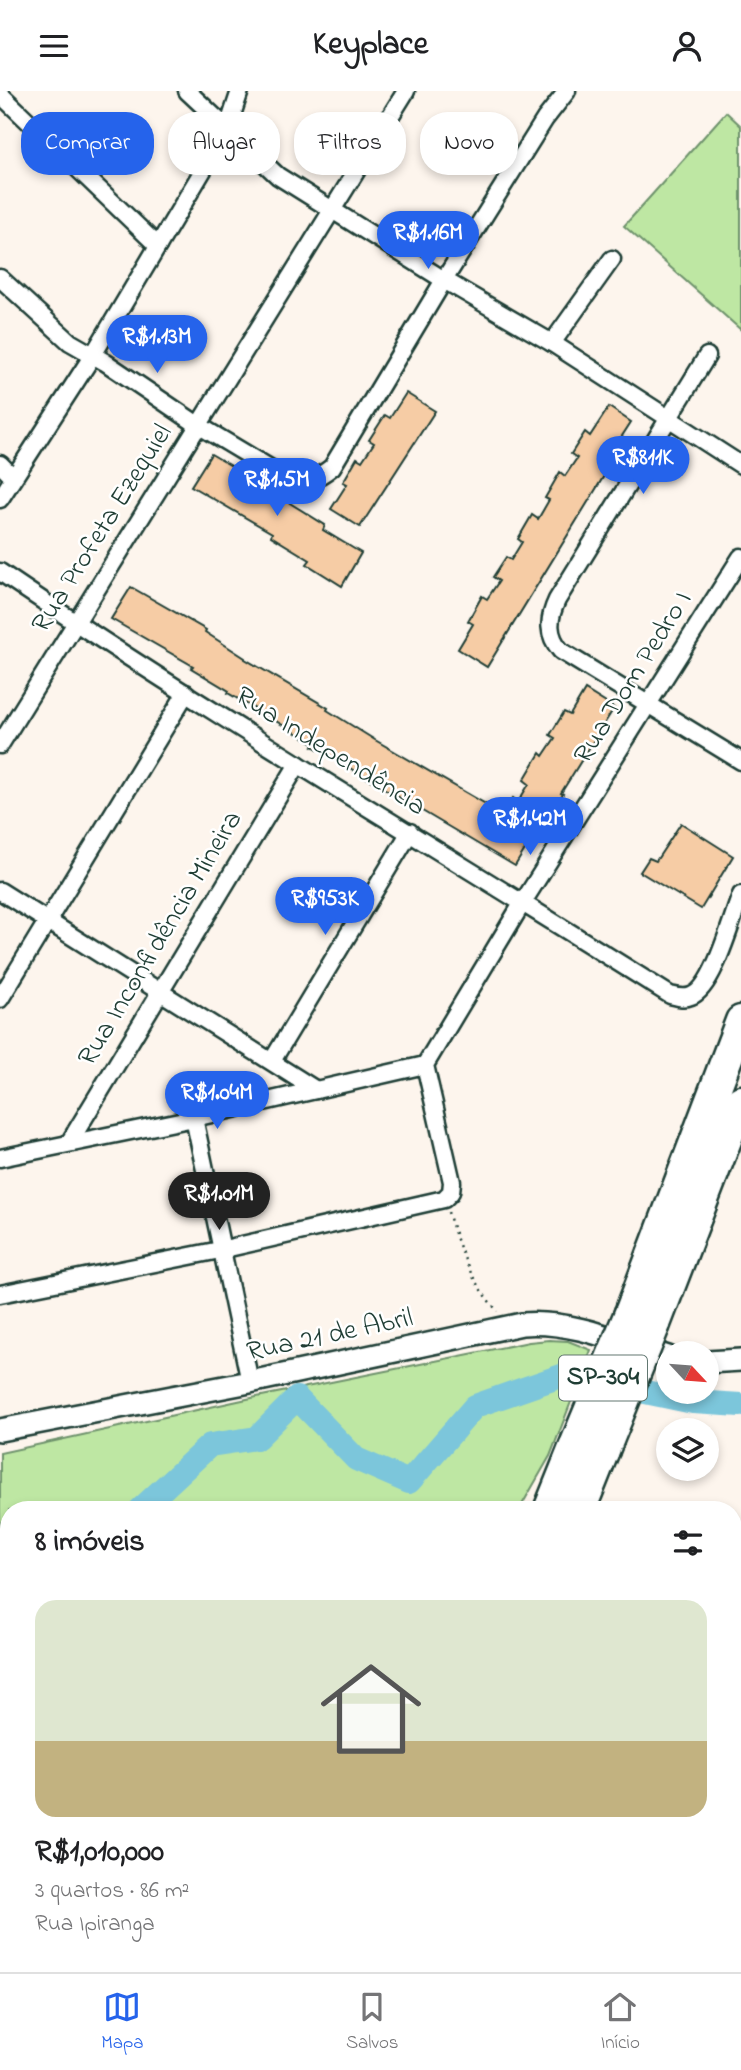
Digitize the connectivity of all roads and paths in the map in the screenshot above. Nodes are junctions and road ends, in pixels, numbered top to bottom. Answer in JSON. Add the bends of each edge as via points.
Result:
{"nodes":[{"id":1,"x":240,"y":91,"type":"edge"},
{"id":2,"x":406,"y":91,"type":"edge"},
{"id":3,"x":567,"y":91,"type":"edge"},
{"id":4,"x":189,"y":92,"type":"edge"},
{"id":5,"x":0,"y":94,"type":"edge"},
{"id":6,"x":210,"y":112,"type":"edge"},
{"id":7,"x":234,"y":112,"type":"edge"},
{"id":8,"x":201,"y":175,"type":"edge"},
{"id":9,"x":277,"y":175,"type":"edge"},
{"id":10,"x":332,"y":211,"type":"junction"},
{"id":11,"x":158,"y":246,"type":"junction"},
{"id":12,"x":612,"y":259,"type":"dead end"},
{"id":13,"x":0,"y":278,"type":"edge"},
{"id":14,"x":444,"y":280,"type":"junction"},
{"id":15,"x":552,"y":343,"type":"junction"},
{"id":16,"x":93,"y":355,"type":"junction"},
{"id":17,"x":707,"y":356,"type":"dead end"},
{"id":18,"x":669,"y":419,"type":"junction"},
{"id":19,"x":198,"y":425,"type":"junction"},
{"id":20,"x":0,"y":464,"type":"edge"},
{"id":21,"x":741,"y":465,"type":"edge"},
{"id":22,"x":13,"y":477,"type":"junction"},
{"id":23,"x":0,"y":499,"type":"edge"},
{"id":24,"x":741,"y":557,"type":"edge"},
{"id":25,"x":0,"y":572,"type":"edge"},
{"id":26,"x":76,"y":624,"type":"junction"},
{"id":27,"x":186,"y":693,"type":"junction"},
{"id":28,"x":649,"y":704,"type":"junction"},
{"id":29,"x":0,"y":745,"type":"edge"},
{"id":30,"x":741,"y":761,"type":"edge"},
{"id":31,"x":298,"y":764,"type":"junction"},
{"id":32,"x":410,"y":832,"type":"junction"},
{"id":33,"x":0,"y":891,"type":"edge"},
{"id":34,"x":741,"y":895,"type":"edge"},
{"id":35,"x":523,"y":902,"type":"junction"},
{"id":36,"x":48,"y":922,"type":"junction"},
{"id":37,"x":162,"y":991,"type":"junction"},
{"id":38,"x":0,"y":999,"type":"edge"},
{"id":39,"x":741,"y":1021,"type":"edge"},
{"id":40,"x":272,"y":1061,"type":"junction"},
{"id":41,"x":425,"y":1065,"type":"junction"},
{"id":42,"x":316,"y":1090,"type":"junction"},
{"id":43,"x":741,"y":1101,"type":"edge"},
{"id":44,"x":194,"y":1118,"type":"junction"},
{"id":45,"x":69,"y":1143,"type":"junction"},
{"id":46,"x":0,"y":1158,"type":"edge"},
{"id":47,"x":444,"y":1199,"type":"junction"},
{"id":48,"x":220,"y":1250,"type":"junction"},
{"id":49,"x":0,"y":1294,"type":"edge"},
{"id":50,"x":642,"y":1318,"type":"junction"},
{"id":51,"x":514,"y":1326,"type":"junction"},
{"id":52,"x":656,"y":1353,"type":"edge"},
{"id":53,"x":741,"y":1360,"type":"edge"},
{"id":54,"x":719,"y":1361,"type":"edge"},
{"id":55,"x":250,"y":1382,"type":"junction"},
{"id":56,"x":0,"y":1430,"type":"edge"},
{"id":57,"x":590,"y":1446,"type":"junction"},
{"id":58,"x":555,"y":1501,"type":"edge"},
{"id":59,"x":581,"y":1501,"type":"edge"}],
"edges":[{"from":1,"to":7,"type":"street"},
{"from":2,"to":10,"type":"street","name":"Rua Profeta Ezequiel"},
{"from":3,"to":14,"type":"street"},
{"from":4,"to":6,"type":"street"},
{"from":5,"to":11,"type":"street"},
{"from":8,"to":11,"type":"street"},
{"from":9,"to":10,"type":"street"},
{"from":10,"to":14,"type":"street"},
{"from":10,"to":19,"type":"street","name":"Rua Profeta Ezequiel"},
{"from":11,"to":16,"type":"street"},
{"from":12,"to":15,"type":"street"},
{"from":13,"to":16,"type":"street","via":[[70,342]]},
{"from":14,"to":15,"type":"street"},
{"from":14,"to":19,"type":"street","via":[[332,467],[318,478],[290,480]]},
{"from":15,"to":18,"type":"street"},
{"from":16,"to":19,"type":"street"},
{"from":16,"to":22,"type":"street"},
{"from":17,"to":18,"type":"street"},
{"from":18,"to":21,"type":"street"},
{"from":18,"to":28,"type":"street","via":[[557,600],[550,627],[551,640],[561,651]]},
{"from":19,"to":26,"type":"street","name":"Rua Profeta Ezequiel"},
{"from":20,"to":22,"type":"street"},
{"from":22,"to":23,"type":"street"},
{"from":24,"to":28,"type":"street","name":"Rua Dom Pedro I"},
{"from":25,"to":26,"type":"street","name":"Rua Independência"},
{"from":26,"to":27,"type":"street","name":"Rua Independência"},
{"from":26,"to":29,"type":"street","name":"Rua Profeta Ezequiel"},
{"from":27,"to":31,"type":"street","name":"Rua Independência"},
{"from":27,"to":36,"type":"street"},
{"from":28,"to":30,"type":"street"},
{"from":28,"to":35,"type":"street","name":"Rua Dom Pedro I"},
{"from":31,"to":32,"type":"street","name":"Rua Independência"},
{"from":31,"to":37,"type":"street","name":"Rua Inconfidência Mineira"},
{"from":32,"to":35,"type":"street","name":"Rua Independência"},
{"from":32,"to":40,"type":"street"},
{"from":33,"to":36,"type":"street"},
{"from":34,"to":35,"type":"street","name":"Rua Independência","via":[[704,986],[691,997],[681,998]]},
{"from":35,"to":41,"type":"street","name":"Rua Dom Pedro I"},
{"from":36,"to":37,"type":"street"},
{"from":36,"to":38,"type":"street"},
{"from":37,"to":40,"type":"street"},
{"from":37,"to":45,"type":"street","name":"Rua Inconfidência Mineira"},
{"from":39,"to":50,"type":"highway","number":"SP-304"},
{"from":40,"to":42,"type":"street"},
{"from":41,"to":42,"type":"street"},
{"from":41,"to":47,"type":"street","via":[[452,1182]]},
{"from":42,"to":44,"type":"street"},
{"from":43,"to":50,"type":"highway","number":"SP-304"},
{"from":44,"to":45,"type":"street"},
{"from":44,"to":48,"type":"street"},
{"from":45,"to":46,"type":"street"},
{"from":47,"to":48,"type":"street"},
{"from":47,"to":51,"type":"path","via":[[471,1275],[484,1296]]},
{"from":48,"to":49,"type":"street"},
{"from":48,"to":55,"type":"street"},
{"from":50,"to":57,"type":"highway","number":"SP-304","bridge":true},
{"from":51,"to":52,"type":"street","name":"Rua 21 de Abril","via":[[570,1325]]},
{"from":51,"to":55,"type":"street","name":"Rua 21 de Abril"},
{"from":53,"to":54,"type":"street"},
{"from":55,"to":56,"type":"street","name":"Rua 21 de Abril"},
{"from":57,"to":58,"type":"highway","number":"SP-304"},
{"from":57,"to":59,"type":"highway","number":"SP-304"}]}
